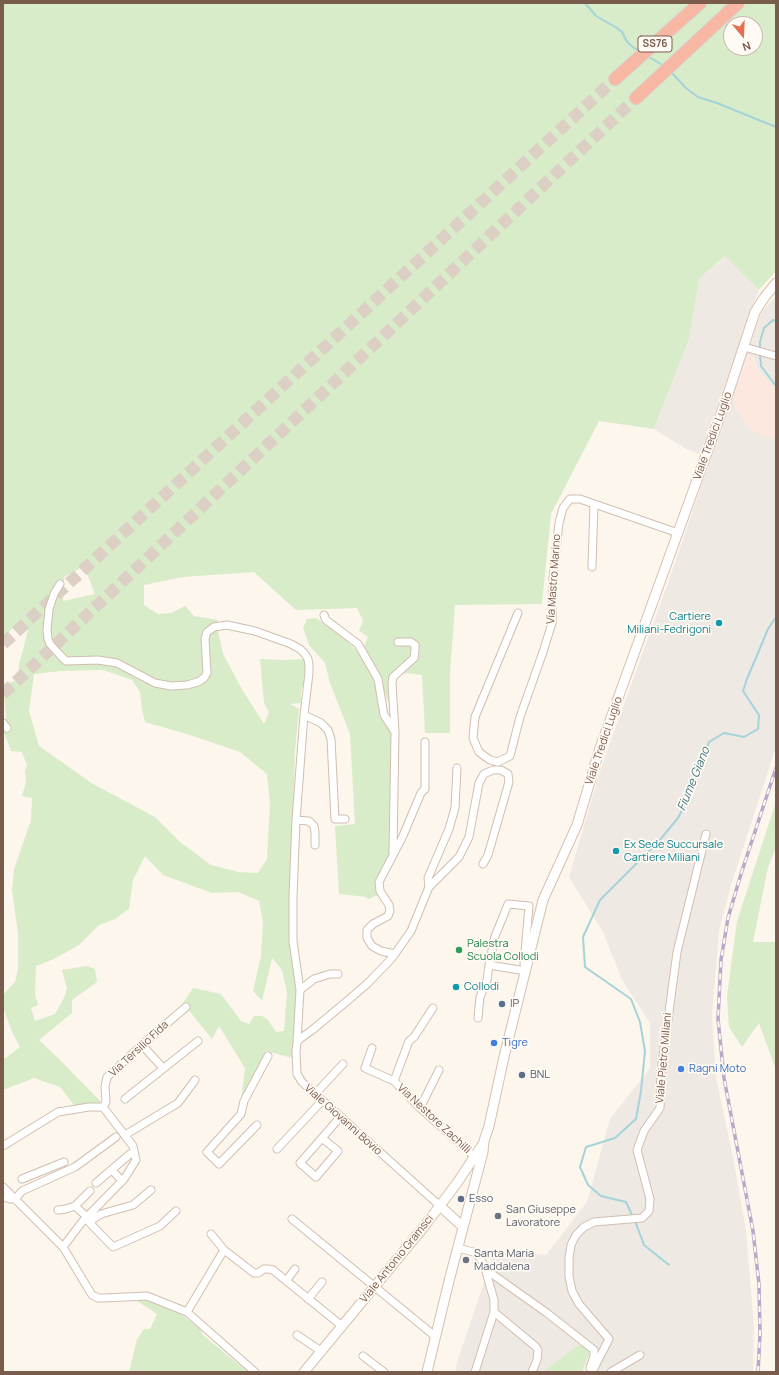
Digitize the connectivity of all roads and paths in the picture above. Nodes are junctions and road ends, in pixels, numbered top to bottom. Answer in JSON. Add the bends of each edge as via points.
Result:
{"nodes":[{"id":1,"x":700,"y":3,"type":"edge"},
{"id":2,"x":738,"y":3,"type":"edge"},
{"id":3,"x":619,"y":76,"type":"tunnel mouth"},
{"id":4,"x":640,"y":94,"type":"tunnel mouth"},
{"id":5,"x":776,"y":283,"type":"edge"},
{"id":6,"x":744,"y":347,"type":"junction"},
{"id":7,"x":776,"y":356,"type":"edge"},
{"id":8,"x":594,"y":504,"type":"junction"},
{"id":9,"x":678,"y":533,"type":"junction"},
{"id":10,"x":592,"y":567,"type":"dead end"},
{"id":11,"x":60,"y":584,"type":"dead end"},
{"id":12,"x":518,"y":613,"type":"dead end"},
{"id":13,"x":324,"y":615,"type":"dead end"},
{"id":14,"x":398,"y":642,"type":"dead end"},
{"id":15,"x":304,"y":716,"type":"junction"},
{"id":16,"x":395,"y":732,"type":"junction"},
{"id":17,"x":425,"y":742,"type":"dead end"},
{"id":18,"x":498,"y":762,"type":"junction"},
{"id":19,"x":456,"y":768,"type":"dead end"},
{"id":20,"x":501,"y":770,"type":"junction"},
{"id":21,"x":345,"y":819,"type":"dead end"},
{"id":22,"x":296,"y":820,"type":"junction"},
{"id":23,"x":706,"y":834,"type":"dead end"},
{"id":24,"x":315,"y":845,"type":"dead end"},
{"id":25,"x":393,"y":853,"type":"junction"},
{"id":26,"x":483,"y":864,"type":"dead end"},
{"id":27,"x":429,"y":887,"type":"junction"},
{"id":28,"x":395,"y":954,"type":"junction"},
{"id":29,"x":489,"y":965,"type":"junction"},
{"id":30,"x":524,"y":971,"type":"junction"},
{"id":31,"x":338,"y":974,"type":"dead end"},
{"id":32,"x":300,"y":990,"type":"junction"},
{"id":33,"x":186,"y":1007,"type":"dead end"},
{"id":34,"x":433,"y":1008,"type":"dead end"},
{"id":35,"x":478,"y":1018,"type":"dead end"},
{"id":36,"x":198,"y":1041,"type":"dead end"},
{"id":37,"x":297,"y":1042,"type":"junction"},
{"id":38,"x":142,"y":1045,"type":"junction"},
{"id":39,"x":372,"y":1048,"type":"dead end"},
{"id":40,"x":268,"y":1056,"type":"dead end"},
{"id":41,"x":343,"y":1064,"type":"dead end"},
{"id":42,"x":164,"y":1068,"type":"junction"},
{"id":43,"x":439,"y":1070,"type":"dead end"},
{"id":44,"x":195,"y":1080,"type":"dead end"},
{"id":45,"x":394,"y":1081,"type":"junction"},
{"id":46,"x":315,"y":1094,"type":"junction"},
{"id":47,"x":125,"y":1099,"type":"dead end"},
{"id":48,"x":322,"y":1101,"type":"junction"},
{"id":49,"x":103,"y":1107,"type":"junction"},
{"id":50,"x":420,"y":1108,"type":"junction"},
{"id":51,"x":340,"y":1117,"type":"junction"},
{"id":52,"x":257,"y":1125,"type":"dead end"},
{"id":53,"x":124,"y":1135,"type":"junction"},
{"id":54,"x":116,"y":1137,"type":"dead end"},
{"id":55,"x":322,"y":1138,"type":"junction"},
{"id":56,"x":484,"y":1141,"type":"junction"},
{"id":57,"x":3,"y":1146,"type":"edge"},
{"id":58,"x":277,"y":1149,"type":"dead end"},
{"id":59,"x":130,"y":1154,"type":"dead end"},
{"id":60,"x":475,"y":1157,"type":"junction"},
{"id":61,"x":64,"y":1162,"type":"dead end"},
{"id":62,"x":52,"y":1167,"type":"junction"},
{"id":63,"x":112,"y":1170,"type":"junction"},
{"id":64,"x":56,"y":1176,"type":"junction"},
{"id":65,"x":22,"y":1179,"type":"dead end"},
{"id":66,"x":122,"y":1181,"type":"junction"},
{"id":67,"x":96,"y":1183,"type":"dead end"},
{"id":68,"x":3,"y":1187,"type":"edge"},
{"id":69,"x":151,"y":1190,"type":"dead end"},
{"id":70,"x":90,"y":1191,"type":"dead end"},
{"id":71,"x":3,"y":1197,"type":"edge"},
{"id":72,"x":15,"y":1199,"type":"junction"},
{"id":73,"x":75,"y":1206,"type":"junction"},
{"id":74,"x":440,"y":1206,"type":"junction"},
{"id":75,"x":58,"y":1210,"type":"dead end"},
{"id":76,"x":176,"y":1211,"type":"dead end"},
{"id":77,"x":292,"y":1218,"type":"dead end"},
{"id":78,"x":87,"y":1220,"type":"junction"},
{"id":79,"x":463,"y":1227,"type":"junction"},
{"id":80,"x":211,"y":1234,"type":"dead end"},
{"id":81,"x":63,"y":1247,"type":"junction"},
{"id":82,"x":462,"y":1249,"type":"junction"},
{"id":83,"x":224,"y":1250,"type":"junction"},
{"id":84,"x":295,"y":1269,"type":"dead end"},
{"id":85,"x":486,"y":1269,"type":"junction"},
{"id":86,"x":286,"y":1281,"type":"junction"},
{"id":87,"x":322,"y":1282,"type":"dead end"},
{"id":88,"x":375,"y":1287,"type":"junction"},
{"id":89,"x":308,"y":1299,"type":"junction"},
{"id":90,"x":187,"y":1312,"type":"junction"},
{"id":91,"x":494,"y":1312,"type":"junction"},
{"id":92,"x":342,"y":1326,"type":"junction"},
{"id":93,"x":297,"y":1335,"type":"dead end"},
{"id":94,"x":436,"y":1337,"type":"junction"},
{"id":95,"x":321,"y":1351,"type":"junction"},
{"id":96,"x":640,"y":1355,"type":"dead end"},
{"id":97,"x":363,"y":1356,"type":"dead end"},
{"id":98,"x":255,"y":1372,"type":"edge"},
{"id":99,"x":304,"y":1372,"type":"edge"},
{"id":100,"x":384,"y":1372,"type":"edge"},
{"id":101,"x":426,"y":1372,"type":"edge"},
{"id":102,"x":475,"y":1372,"type":"edge"},
{"id":103,"x":532,"y":1372,"type":"edge"},
{"id":104,"x":591,"y":1372,"type":"edge"},
{"id":105,"x":611,"y":1372,"type":"edge"}],
"edges":[{"from":1,"to":3,"type":"highway","number":"SS76"},
{"from":2,"to":4,"type":"highway","number":"SS76"},
{"from":5,"to":6,"type":"main road","name":"Viale Tredici Luglio","via":[[755,312]]},
{"from":6,"to":7,"type":"street"},
{"from":6,"to":9,"type":"main road","name":"Viale Tredici Luglio"},
{"from":8,"to":9,"type":"street","name":"Via Mastro Marino"},
{"from":8,"to":10,"type":"street"},
{"from":8,"to":18,"type":"street","name":"Via Mastro Marino","via":[[570,499],[563,508],[553,578],[552,623],[520,717],[510,756]]},
{"from":9,"to":30,"type":"main road","name":"Viale Tredici Luglio","via":[[600,748],[577,825],[544,900]]},
{"from":11,"to":15,"type":"street","name":"Viale Giovanni Bovio","via":[[49,609],[48,635],[50,644],[66,661],[98,660],[117,663],[155,683],[187,685],[198,682],[207,673],[205,639],[208,632],[218,625],[241,628],[275,638],[305,654],[310,665]]},
{"from":12,"to":18,"type":"street","via":[[475,717],[473,738],[479,752]]},
{"from":13,"to":16,"type":"street","via":[[326,620],[358,644],[378,679],[384,714]]},
{"from":14,"to":16,"type":"street","via":[[411,642],[415,645],[415,650],[414,658],[393,677]]},
{"from":15,"to":21,"type":"street","via":[[321,723],[328,730],[331,738],[335,819]]},
{"from":15,"to":22,"type":"street","name":"Viale Giovanni Bovio"},
{"from":16,"to":25,"type":"street"},
{"from":17,"to":25,"type":"street","via":[[425,789]]},
{"from":18,"to":20,"type":"street"},
{"from":19,"to":27,"type":"street","via":[[455,808],[428,878]]},
{"from":20,"to":26,"type":"street","via":[[508,774],[509,782],[488,855]]},
{"from":20,"to":27,"type":"street","via":[[484,774],[479,783],[469,836],[460,858]]},
{"from":22,"to":24,"type":"street","via":[[309,821],[314,826]]},
{"from":22,"to":32,"type":"street","name":"Viale Giovanni Bovio","via":[[293,941]]},
{"from":23,"to":104,"type":"street","name":"Viale Pietro Miliani","via":[[678,952],[661,1072],[660,1108],[644,1131],[637,1150],[650,1199],[649,1210],[642,1218],[594,1222],[584,1227],[576,1235],[569,1258],[572,1291],[579,1304],[609,1338]]},
{"from":25,"to":28,"type":"street","via":[[379,882],[380,891],[390,911],[388,916],[367,930],[367,938],[372,946]]},
{"from":27,"to":28,"type":"street","via":[[411,931]]},
{"from":28,"to":37,"type":"street","via":[[368,983]]},
{"from":29,"to":30,"type":"street"},
{"from":29,"to":30,"type":"street","name":"Viale Tredici Luglio","via":[[495,936],[508,904],[529,906]]},
{"from":29,"to":35,"type":"street","via":[[487,980],[480,997]]},
{"from":30,"to":56,"type":"main road","name":"Viale Tredici Luglio"},
{"from":31,"to":32,"type":"street","via":[[314,980]]},
{"from":32,"to":37,"type":"street","name":"Viale Giovanni Bovio"},
{"from":33,"to":38,"type":"street","name":"Via Tersilio Fida"},
{"from":34,"to":45,"type":"street","name":"Via Nestore Zachilli","via":[[414,1038],[409,1041]]},
{"from":36,"to":42,"type":"street"},
{"from":37,"to":46,"type":"street","name":"Viale Giovanni Bovio","via":[[297,1074]]},
{"from":38,"to":42,"type":"street"},
{"from":38,"to":49,"type":"street","name":"Via Tersilio Fida","via":[[108,1077],[105,1087],[106,1102]]},
{"from":39,"to":45,"type":"street","name":"Via Nestore Zachilli","via":[[365,1068]]},
{"from":40,"to":52,"type":"street","via":[[244,1101],[241,1114],[207,1152],[219,1164]]},
{"from":41,"to":46,"type":"street"},
{"from":42,"to":47,"type":"street"},
{"from":43,"to":50,"type":"street"},
{"from":44,"to":53,"type":"street","via":[[178,1103]]},
{"from":45,"to":50,"type":"street","name":"Via Nestore Zachilli"},
{"from":46,"to":48,"type":"street","name":"Viale Giovanni Bovio"},
{"from":48,"to":51,"type":"street","name":"Viale Giovanni Bovio"},
{"from":48,"to":58,"type":"street"},
{"from":49,"to":53,"type":"street"},
{"from":49,"to":57,"type":"street","via":[[58,1112]]},
{"from":50,"to":60,"type":"street","name":"Via Nestore Zachilli"},
{"from":51,"to":55,"type":"street"},
{"from":51,"to":74,"type":"street","name":"Viale Giovanni Bovio"},
{"from":53,"to":66,"type":"street","via":[[133,1146],[136,1160]]},
{"from":54,"to":64,"type":"street","via":[[75,1167]]},
{"from":55,"to":55,"type":"street","via":[[300,1163],[316,1177],[338,1151]]},
{"from":56,"to":60,"type":"main road","name":"Viale Antonio Gramsci"},
{"from":56,"to":79,"type":"main road"},
{"from":59,"to":63,"type":"street"},
{"from":60,"to":74,"type":"main road","name":"Viale Antonio Gramsci"},
{"from":61,"to":62,"type":"street"},
{"from":62,"to":64,"type":"street"},
{"from":62,"to":65,"type":"street"},
{"from":63,"to":66,"type":"street"},
{"from":63,"to":67,"type":"street"},
{"from":64,"to":72,"type":"street","via":[[22,1191]]},
{"from":66,"to":78,"type":"street"},
{"from":68,"to":72,"type":"street"},
{"from":69,"to":78,"type":"street","via":[[133,1205]]},
{"from":70,"to":73,"type":"street"},
{"from":71,"to":72,"type":"street"},
{"from":72,"to":81,"type":"street"},
{"from":73,"to":75,"type":"street"},
{"from":73,"to":78,"type":"street"},
{"from":74,"to":79,"type":"main road","name":"Viale Giovanni Bovio"},
{"from":74,"to":88,"type":"main road","name":"Viale Antonio Gramsci"},
{"from":76,"to":78,"type":"street","via":[[160,1226],[113,1246]]},
{"from":77,"to":88,"type":"street"},
{"from":78,"to":81,"type":"street"},
{"from":79,"to":82,"type":"main road"},
{"from":80,"to":83,"type":"street"},
{"from":81,"to":90,"type":"street","via":[[92,1295],[98,1298],[147,1296]]},
{"from":82,"to":85,"type":"street","via":[[477,1254]]},
{"from":82,"to":94,"type":"main road"},
{"from":83,"to":86,"type":"street","via":[[254,1273],[273,1270]]},
{"from":83,"to":90,"type":"street"},
{"from":84,"to":86,"type":"street"},
{"from":85,"to":91,"type":"street","via":[[494,1300]]},
{"from":85,"to":104,"type":"street","via":[[594,1350]]},
{"from":86,"to":89,"type":"street"},
{"from":87,"to":89,"type":"street"},
{"from":88,"to":92,"type":"main road","name":"Viale Antonio Gramsci"},
{"from":88,"to":94,"type":"street"},
{"from":89,"to":92,"type":"street"},
{"from":90,"to":98,"type":"street"},
{"from":91,"to":102,"type":"street"},
{"from":91,"to":103,"type":"street","via":[[538,1350]]},
{"from":92,"to":95,"type":"main road","name":"Viale Antonio Gramsci"},
{"from":93,"to":95,"type":"street"},
{"from":94,"to":101,"type":"main road"},
{"from":95,"to":99,"type":"main road","name":"Viale Antonio Gramsci"},
{"from":96,"to":105,"type":"street"},
{"from":97,"to":100,"type":"street"}]}
